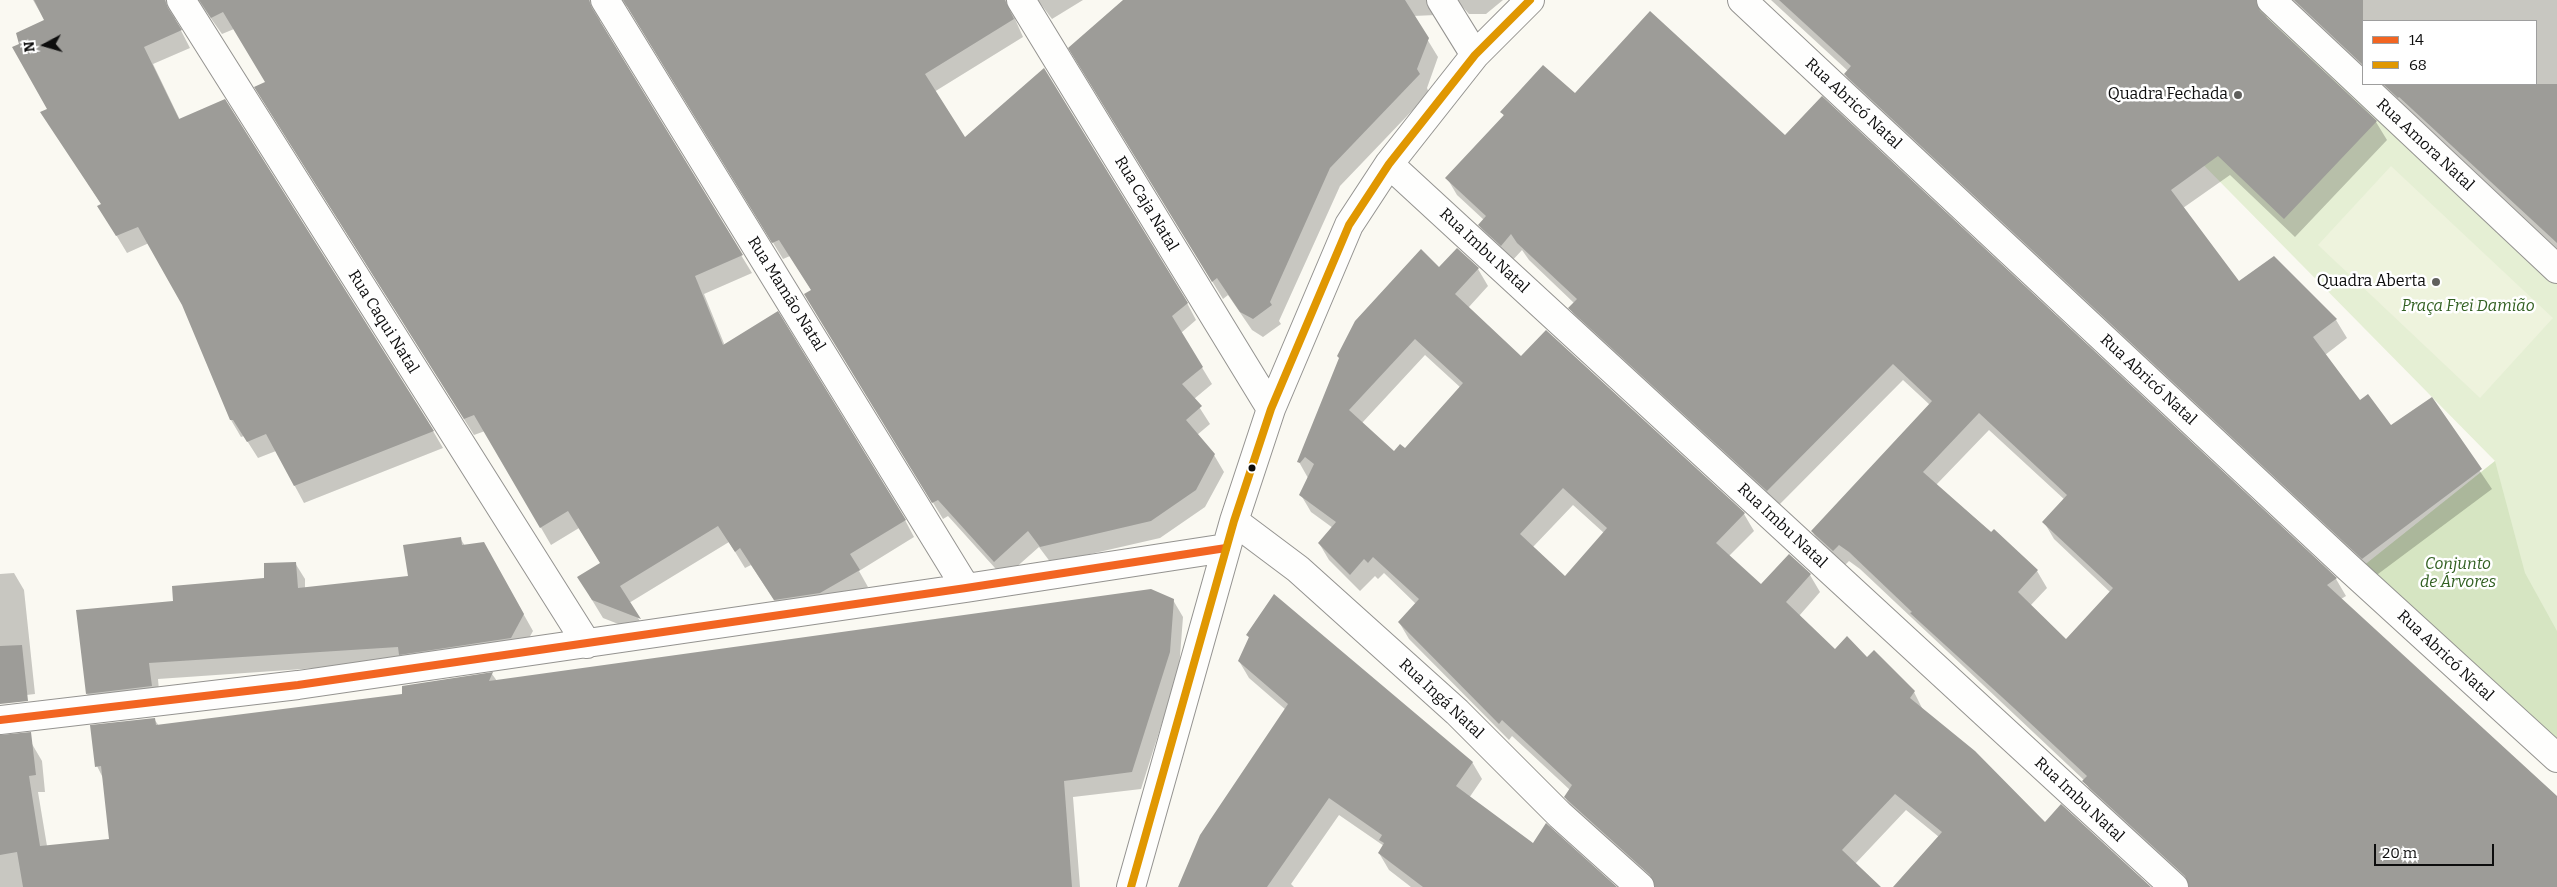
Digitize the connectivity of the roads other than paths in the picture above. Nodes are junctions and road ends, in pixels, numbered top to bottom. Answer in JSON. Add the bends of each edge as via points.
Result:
{"nodes":[{"id":1,"x":181,"y":0,"type":"edge"},
{"id":2,"x":605,"y":0,"type":"edge"},
{"id":3,"x":1021,"y":0,"type":"edge"},
{"id":4,"x":1441,"y":0,"type":"edge"},
{"id":5,"x":1530,"y":0,"type":"edge"},
{"id":6,"x":1742,"y":0,"type":"edge"},
{"id":7,"x":2271,"y":0,"type":"edge"},
{"id":8,"x":1475,"y":55,"type":"junction"},
{"id":9,"x":1389,"y":164,"type":"junction"},
{"id":10,"x":2557,"y":270,"type":"edge"},
{"id":11,"x":1271,"y":409,"type":"junction"},
{"id":12,"x":1234,"y":521,"type":"junction"},
{"id":13,"x":1226,"y":548,"type":"junction"},
{"id":14,"x":966,"y":588,"type":"junction"},
{"id":15,"x":587,"y":644,"type":"junction"},
{"id":16,"x":0,"y":720,"type":"edge"},
{"id":17,"x":2557,"y":758,"type":"edge"},
{"id":18,"x":1130,"y":887,"type":"edge"},
{"id":19,"x":1640,"y":887,"type":"edge"},
{"id":20,"x":2174,"y":887,"type":"edge"}],
"edges":[{"from":1,"to":15,"type":"street","name":"Rua Caqui Natal"},
{"from":2,"to":14,"type":"street","name":"Rua Mamão Natal"},
{"from":3,"to":11,"type":"street","name":"Rua Caja Natal"},
{"from":4,"to":8,"type":"street"},
{"from":5,"to":8,"type":"street"},
{"from":6,"to":17,"type":"street","name":"Rua Abricó Natal","via":[[2350,569]]},
{"from":7,"to":10,"type":"street","name":"Rua Amora Natal"},
{"from":8,"to":9,"type":"street"},
{"from":9,"to":11,"type":"street","via":[[1349,225]]},
{"from":9,"to":20,"type":"street","name":"Rua Imbu Natal"},
{"from":11,"to":12,"type":"street"},
{"from":12,"to":13,"type":"street"},
{"from":12,"to":19,"type":"street","name":"Rua Ingá Natal","via":[[1298,570],[1457,712],[1560,815]]},
{"from":13,"to":14,"type":"street"},
{"from":13,"to":18,"type":"street"},
{"from":14,"to":15,"type":"street"},
{"from":15,"to":16,"type":"street","via":[[288,686]]}]}
